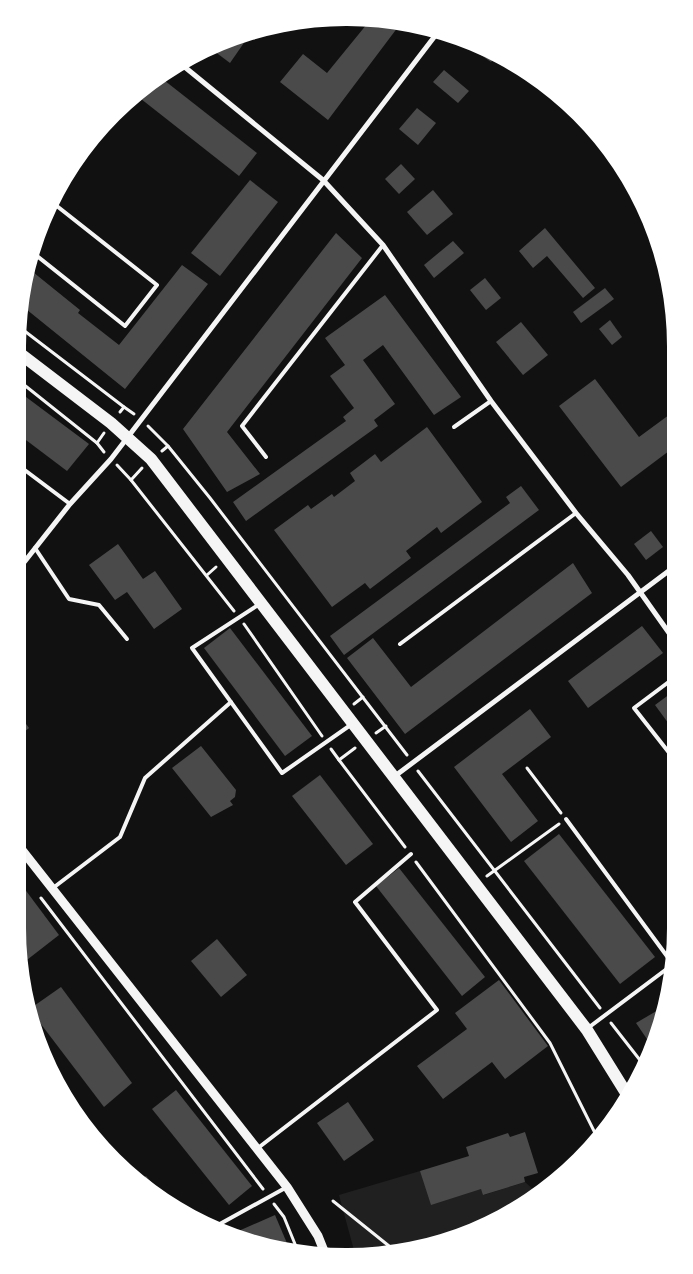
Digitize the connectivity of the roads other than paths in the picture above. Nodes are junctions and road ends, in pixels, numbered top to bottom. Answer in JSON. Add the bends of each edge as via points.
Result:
{"nodes":[{"id":1,"x":433,"y":38,"type":"edge"},
{"id":2,"x":187,"y":69,"type":"edge"},
{"id":3,"x":323,"y":180,"type":"junction"},
{"id":4,"x":58,"y":207,"type":"edge"},
{"id":5,"x":383,"y":245,"type":"junction"},
{"id":6,"x":39,"y":257,"type":"edge"},
{"id":7,"x":26,"y":358,"type":"edge"},
{"id":8,"x":491,"y":401,"type":"junction"},
{"id":9,"x":454,"y":427,"type":"dead end"},
{"id":10,"x":127,"y":437,"type":"junction"},
{"id":11,"x":266,"y":457,"type":"dead end"},
{"id":12,"x":26,"y":471,"type":"edge"},
{"id":13,"x":70,"y":504,"type":"junction"},
{"id":14,"x":576,"y":513,"type":"junction"},
{"id":15,"x":35,"y":548,"type":"junction"},
{"id":16,"x":26,"y":560,"type":"edge"},
{"id":17,"x":667,"y":573,"type":"edge"},
{"id":18,"x":641,"y":593,"type":"junction"},
{"id":19,"x":262,"y":603,"type":"junction"},
{"id":20,"x":667,"y":630,"type":"edge"},
{"id":21,"x":127,"y":639,"type":"dead end"},
{"id":22,"x":400,"y":644,"type":"dead end"},
{"id":23,"x":667,"y":683,"type":"edge"},
{"id":24,"x":231,"y":702,"type":"junction"},
{"id":25,"x":354,"y":722,"type":"junction"},
{"id":26,"x":667,"y":751,"type":"edge"},
{"id":27,"x":394,"y":776,"type":"junction"},
{"id":28,"x":566,"y":819,"type":"road end"},
{"id":29,"x":411,"y":854,"type":"road end"},
{"id":30,"x":26,"y":855,"type":"edge"},
{"id":31,"x":53,"y":888,"type":"junction"},
{"id":32,"x":665,"y":955,"type":"edge"},
{"id":33,"x":664,"y":970,"type":"edge"},
{"id":34,"x":587,"y":1030,"type":"junction"},
{"id":35,"x":624,"y":1089,"type":"edge"},
{"id":36,"x":256,"y":1149,"type":"junction"},
{"id":37,"x":287,"y":1187,"type":"junction"},
{"id":38,"x":223,"y":1223,"type":"edge"},
{"id":39,"x":322,"y":1247,"type":"edge"}],
"edges":[{"from":1,"to":3,"type":"street"},
{"from":2,"to":3,"type":"street"},
{"from":3,"to":5,"type":"street"},
{"from":3,"to":10,"type":"street"},
{"from":4,"to":6,"type":"lane","via":[[158,285],[126,326]]},
{"from":5,"to":8,"type":"street"},
{"from":5,"to":11,"type":"lane","via":[[242,426]]},
{"from":7,"to":10,"type":"main road"},
{"from":8,"to":9,"type":"lane"},
{"from":8,"to":14,"type":"street"},
{"from":10,"to":13,"type":"street"},
{"from":10,"to":19,"type":"main road","via":[[151,459]]},
{"from":12,"to":13,"type":"lane"},
{"from":13,"to":15,"type":"street"},
{"from":14,"to":18,"type":"street"},
{"from":14,"to":22,"type":"lane"},
{"from":15,"to":16,"type":"street"},
{"from":15,"to":21,"type":"lane","via":[[69,599],[98,605]]},
{"from":17,"to":18,"type":"street"},
{"from":18,"to":20,"type":"street"},
{"from":18,"to":27,"type":"street"},
{"from":19,"to":24,"type":"lane","via":[[192,648]]},
{"from":19,"to":25,"type":"main road"},
{"from":23,"to":26,"type":"lane","via":[[634,708]]},
{"from":24,"to":25,"type":"lane","via":[[282,773]]},
{"from":24,"to":31,"type":"lane","via":[[145,778],[120,837]]},
{"from":25,"to":27,"type":"main road"},
{"from":27,"to":34,"type":"main road"},
{"from":28,"to":32,"type":"lane"},
{"from":29,"to":36,"type":"lane","via":[[355,902],[437,1010]]},
{"from":30,"to":31,"type":"street"},
{"from":31,"to":36,"type":"street"},
{"from":33,"to":34,"type":"lane"},
{"from":34,"to":35,"type":"main road"},
{"from":36,"to":37,"type":"street"},
{"from":37,"to":38,"type":"lane"},
{"from":37,"to":39,"type":"street"}]}
